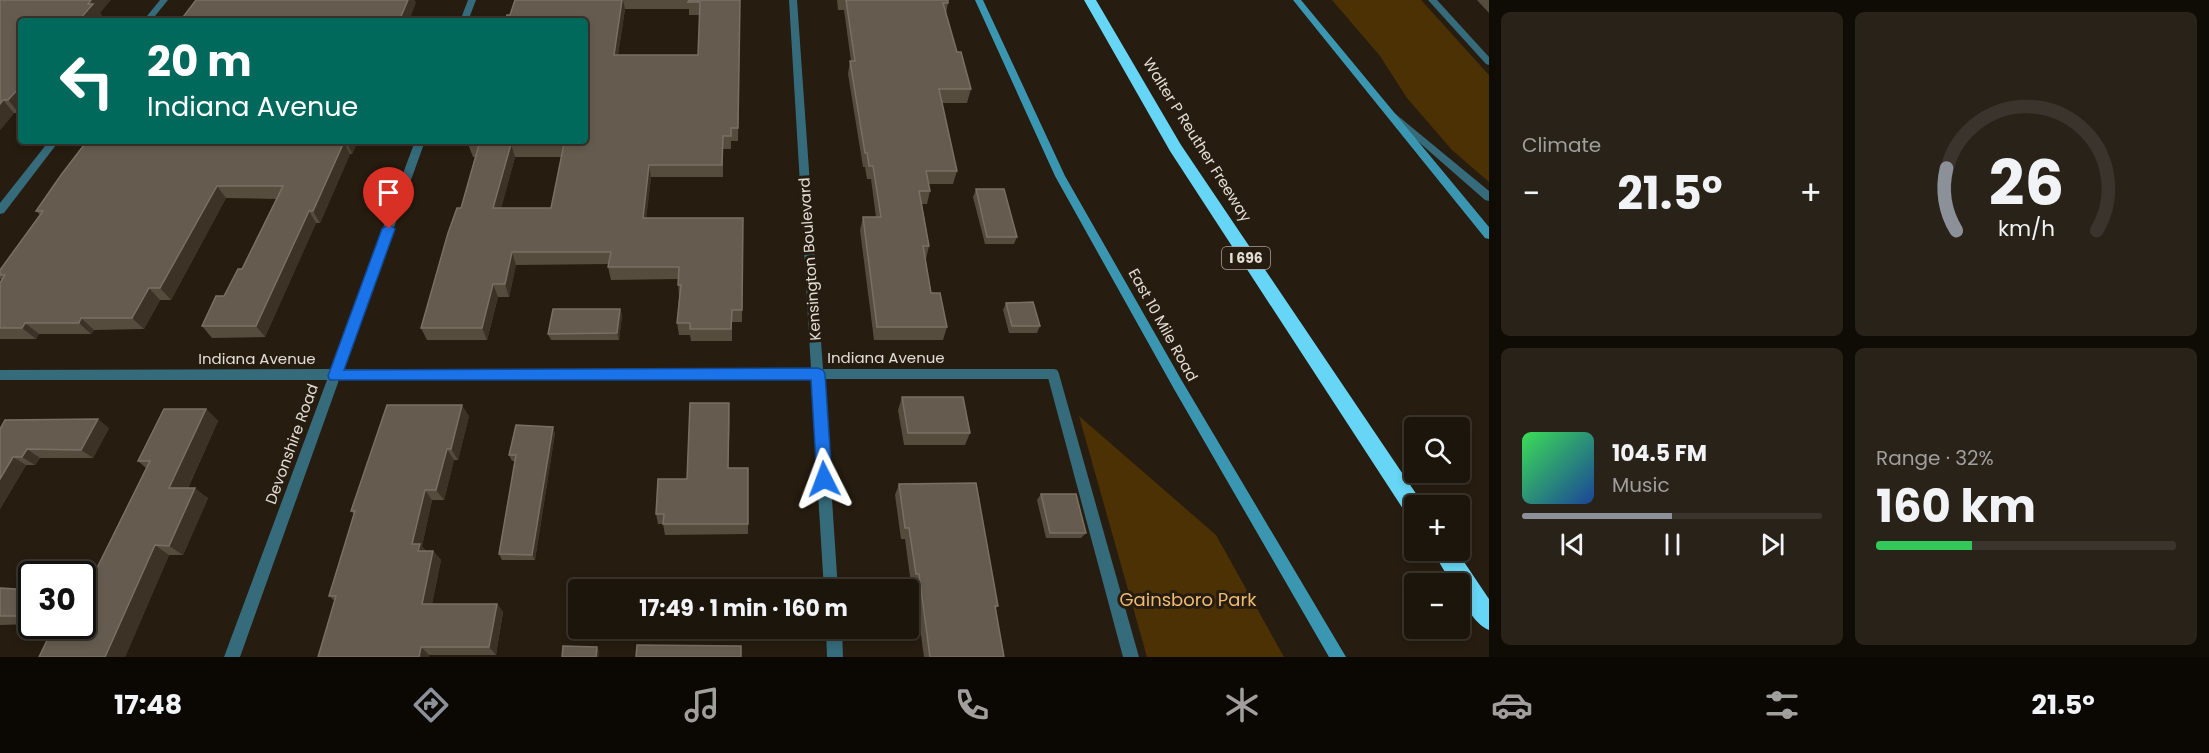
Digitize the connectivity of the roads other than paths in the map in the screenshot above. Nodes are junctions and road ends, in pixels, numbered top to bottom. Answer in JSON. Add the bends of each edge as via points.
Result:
{"nodes":[{"id":1,"x":164,"y":0,"type":"edge"},
{"id":2,"x":472,"y":0,"type":"edge"},
{"id":3,"x":793,"y":0,"type":"edge"},
{"id":4,"x":979,"y":0,"type":"edge"},
{"id":5,"x":1090,"y":0,"type":"edge"},
{"id":6,"x":1297,"y":0,"type":"edge"},
{"id":7,"x":1432,"y":0,"type":"edge"},
{"id":8,"x":149,"y":18,"type":"edge"},
{"id":9,"x":465,"y":18,"type":"edge"},
{"id":10,"x":1489,"y":62,"type":"edge"},
{"id":11,"x":1385,"y":108,"type":"junction"},
{"id":12,"x":52,"y":144,"type":"edge"},
{"id":13,"x":419,"y":144,"type":"edge"},
{"id":14,"x":1489,"y":197,"type":"edge"},
{"id":15,"x":0,"y":210,"type":"edge"},
{"id":16,"x":1489,"y":235,"type":"edge"},
{"id":17,"x":818,"y":374,"type":"junction"},
{"id":18,"x":0,"y":375,"type":"edge"},
{"id":19,"x":335,"y":376,"type":"junction"},
{"id":20,"x":1405,"y":495,"type":"edge"},
{"id":21,"x":1450,"y":561,"type":"edge"},
{"id":22,"x":830,"y":579,"type":"edge"},
{"id":23,"x":1489,"y":619,"type":"edge"},
{"id":24,"x":834,"y":639,"type":"edge"},
{"id":25,"x":232,"y":657,"type":"edge"},
{"id":26,"x":835,"y":657,"type":"edge"},
{"id":27,"x":1131,"y":657,"type":"edge"},
{"id":28,"x":1338,"y":657,"type":"edge"}],
"edges":[{"from":1,"to":8,"type":"street"},
{"from":2,"to":9,"type":"street"},
{"from":3,"to":17,"type":"street","name":"Kensington Boulevard"},
{"from":4,"to":28,"type":"main road","name":"East 10 Mile Road","via":[[1060,176]]},
{"from":5,"to":20,"type":"highway","name":"Walter P Reuther Freeway","number":"I 696","via":[[1175,147]]},
{"from":6,"to":11,"type":"main road"},
{"from":7,"to":10,"type":"street"},
{"from":11,"to":14,"type":"street"},
{"from":11,"to":16,"type":"main road"},
{"from":12,"to":15,"type":"street"},
{"from":13,"to":19,"type":"street","name":"Devonshire Road"},
{"from":17,"to":19,"type":"street","name":"Indiana Avenue"},
{"from":17,"to":22,"type":"street","name":"Kensington Boulevard"},
{"from":17,"to":27,"type":"street","name":"Indiana Avenue","via":[[1053,374]]},
{"from":18,"to":19,"type":"street","name":"Indiana Avenue"},
{"from":19,"to":25,"type":"street","name":"Devonshire Road"},
{"from":21,"to":23,"type":"highway"},
{"from":24,"to":26,"type":"street"}]}
